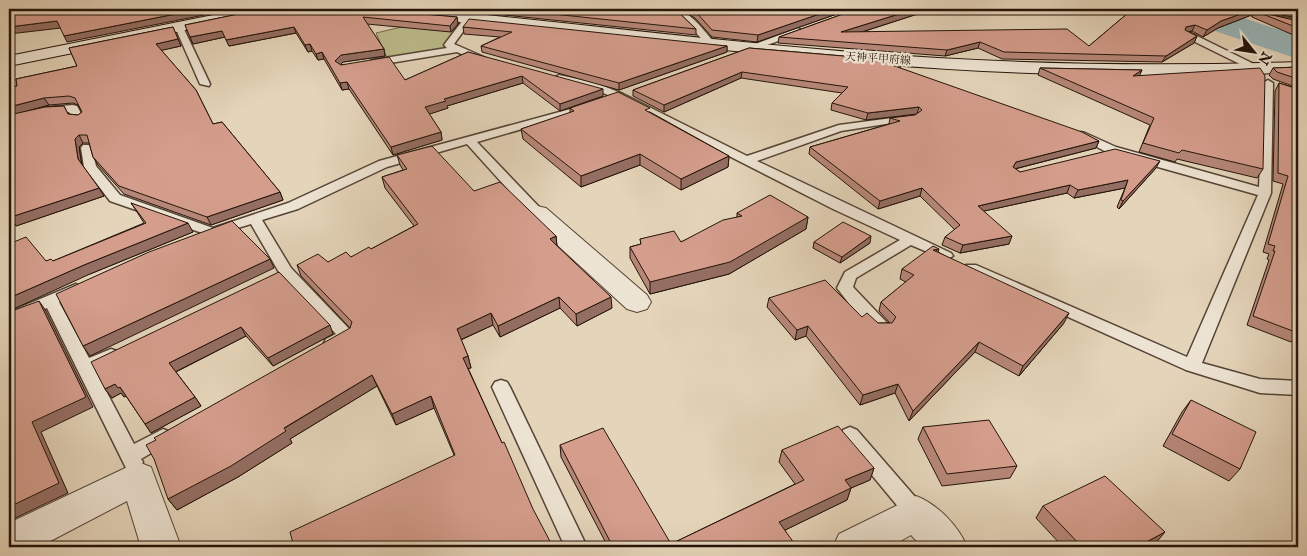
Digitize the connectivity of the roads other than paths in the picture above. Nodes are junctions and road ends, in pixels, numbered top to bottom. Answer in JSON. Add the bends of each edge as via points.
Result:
{"nodes":[{"id":1,"x":265,"y":9,"type":"edge"},
{"id":2,"x":370,"y":9,"type":"edge"},
{"id":3,"x":674,"y":9,"type":"edge"},
{"id":4,"x":1229,"y":9,"type":"edge"},
{"id":5,"x":473,"y":13,"type":"edge"},
{"id":6,"x":1298,"y":23,"type":"edge"},
{"id":7,"x":179,"y":27,"type":"junction"},
{"id":8,"x":806,"y":29,"type":"edge"},
{"id":9,"x":1188,"y":35,"type":"edge"},
{"id":10,"x":710,"y":43,"type":"junction"},
{"id":11,"x":753,"y":47,"type":"junction"},
{"id":12,"x":457,"y":49,"type":"junction"},
{"id":13,"x":726,"y":57,"type":"edge"},
{"id":14,"x":9,"y":61,"type":"edge"},
{"id":15,"x":361,"y":64,"type":"edge"},
{"id":16,"x":497,"y":64,"type":"edge"},
{"id":17,"x":1298,"y":67,"type":"edge"},
{"id":18,"x":1257,"y":69,"type":"junction"},
{"id":19,"x":549,"y":76,"type":"edge"},
{"id":20,"x":205,"y":84,"type":"dead end"},
{"id":21,"x":637,"y":90,"type":"edge"},
{"id":22,"x":619,"y":96,"type":"junction"},
{"id":23,"x":603,"y":102,"type":"edge"},
{"id":24,"x":586,"y":107,"type":"edge"},
{"id":25,"x":912,"y":117,"type":"edge"},
{"id":26,"x":9,"y":119,"type":"edge"},
{"id":27,"x":78,"y":119,"type":"edge"},
{"id":28,"x":1080,"y":134,"type":"edge"},
{"id":29,"x":470,"y":141,"type":"junction"},
{"id":30,"x":87,"y":148,"type":"edge"},
{"id":31,"x":1112,"y":150,"type":"junction"},
{"id":32,"x":1093,"y":155,"type":"edge"},
{"id":33,"x":747,"y":160,"type":"junction"},
{"id":34,"x":1265,"y":193,"type":"junction"},
{"id":35,"x":537,"y":213,"type":"joint"},
{"id":36,"x":255,"y":218,"type":"junction"},
{"id":37,"x":211,"y":232,"type":"junction"},
{"id":38,"x":194,"y":239,"type":"edge"},
{"id":39,"x":910,"y":240,"type":"junction"},
{"id":40,"x":285,"y":271,"type":"junction"},
{"id":41,"x":268,"y":279,"type":"edge"},
{"id":42,"x":87,"y":283,"type":"edge"},
{"id":43,"x":52,"y":301,"type":"junction"},
{"id":44,"x":637,"y":302,"type":"dead end"},
{"id":45,"x":9,"y":318,"type":"edge"},
{"id":46,"x":883,"y":327,"type":"edge"},
{"id":47,"x":129,"y":346,"type":"edge"},
{"id":48,"x":321,"y":349,"type":"edge"},
{"id":49,"x":1192,"y":366,"type":"junction"},
{"id":50,"x":86,"y":367,"type":"junction"},
{"id":51,"x":501,"y":388,"type":"dead end"},
{"id":52,"x":1298,"y":388,"type":"edge"},
{"id":53,"x":174,"y":431,"type":"edge"},
{"id":54,"x":850,"y":435,"type":"dead end"},
{"id":55,"x":134,"y":466,"type":"junction"},
{"id":56,"x":916,"y":513,"type":"junction"},
{"id":57,"x":9,"y":543,"type":"edge"},
{"id":58,"x":161,"y":547,"type":"edge"},
{"id":59,"x":576,"y":547,"type":"edge"},
{"id":60,"x":853,"y":547,"type":"edge"},
{"id":61,"x":947,"y":547,"type":"edge"}],
"edges":[{"from":1,"to":7,"type":"main road"},
{"from":2,"to":5,"type":"main road","name":"天神平甲府線"},
{"from":3,"to":10,"type":"lane","via":[[692,22]]},
{"from":4,"to":6,"type":"lane"},
{"from":5,"to":10,"type":"main road","name":"天神平甲府線"},
{"from":5,"to":12,"type":"lane","via":[[449,45]]},
{"from":7,"to":14,"type":"main road"},
{"from":7,"to":20,"type":"lane"},
{"from":8,"to":11,"type":"lane"},
{"from":9,"to":18,"type":"lane"},
{"from":10,"to":11,"type":"main road","name":"天神平甲府線"},
{"from":11,"to":13,"type":"lane"},
{"from":11,"to":18,"type":"main road","name":"天神平甲府線","via":[[962,65],[1147,71]]},
{"from":12,"to":15,"type":"lane"},
{"from":12,"to":16,"type":"lane"},
{"from":17,"to":18,"type":"main road","name":"天神平甲府線"},
{"from":18,"to":34,"type":"lane","via":[[1272,84]]},
{"from":19,"to":22,"type":"lane","via":[[592,85]]},
{"from":21,"to":22,"type":"lane"},
{"from":22,"to":23,"type":"lane"},
{"from":22,"to":33,"type":"lane"},
{"from":24,"to":29,"type":"lane"},
{"from":25,"to":33,"type":"lane","via":[[838,128]]},
{"from":26,"to":27,"type":"lane","via":[[73,108]]},
{"from":28,"to":31,"type":"lane"},
{"from":29,"to":35,"type":"lane"},
{"from":29,"to":36,"type":"lane","via":[[384,164],[293,206]]},
{"from":30,"to":37,"type":"lane","via":[[90,167],[115,198]]},
{"from":31,"to":32,"type":"lane"},
{"from":31,"to":34,"type":"lane"},
{"from":33,"to":39,"type":"lane"},
{"from":34,"to":49,"type":"lane"},
{"from":35,"to":44,"type":"main road"},
{"from":36,"to":37,"type":"lane"},
{"from":36,"to":40,"type":"lane"},
{"from":37,"to":38,"type":"lane"},
{"from":39,"to":46,"type":"lane","via":[[850,275],[845,288]]},
{"from":39,"to":49,"type":"lane"},
{"from":40,"to":41,"type":"lane"},
{"from":40,"to":48,"type":"lane","via":[[347,335]]},
{"from":42,"to":43,"type":"lane"},
{"from":43,"to":45,"type":"lane"},
{"from":43,"to":50,"type":"lane"},
{"from":47,"to":50,"type":"lane"},
{"from":49,"to":52,"type":"lane","via":[[1260,386]]},
{"from":50,"to":55,"type":"lane"},
{"from":51,"to":59,"type":"lane"},
{"from":53,"to":55,"type":"lane"},
{"from":54,"to":56,"type":"lane"},
{"from":55,"to":57,"type":"main road"},
{"from":55,"to":58,"type":"main road"},
{"from":56,"to":60,"type":"main road"},
{"from":56,"to":61,"type":"main road"}]}
